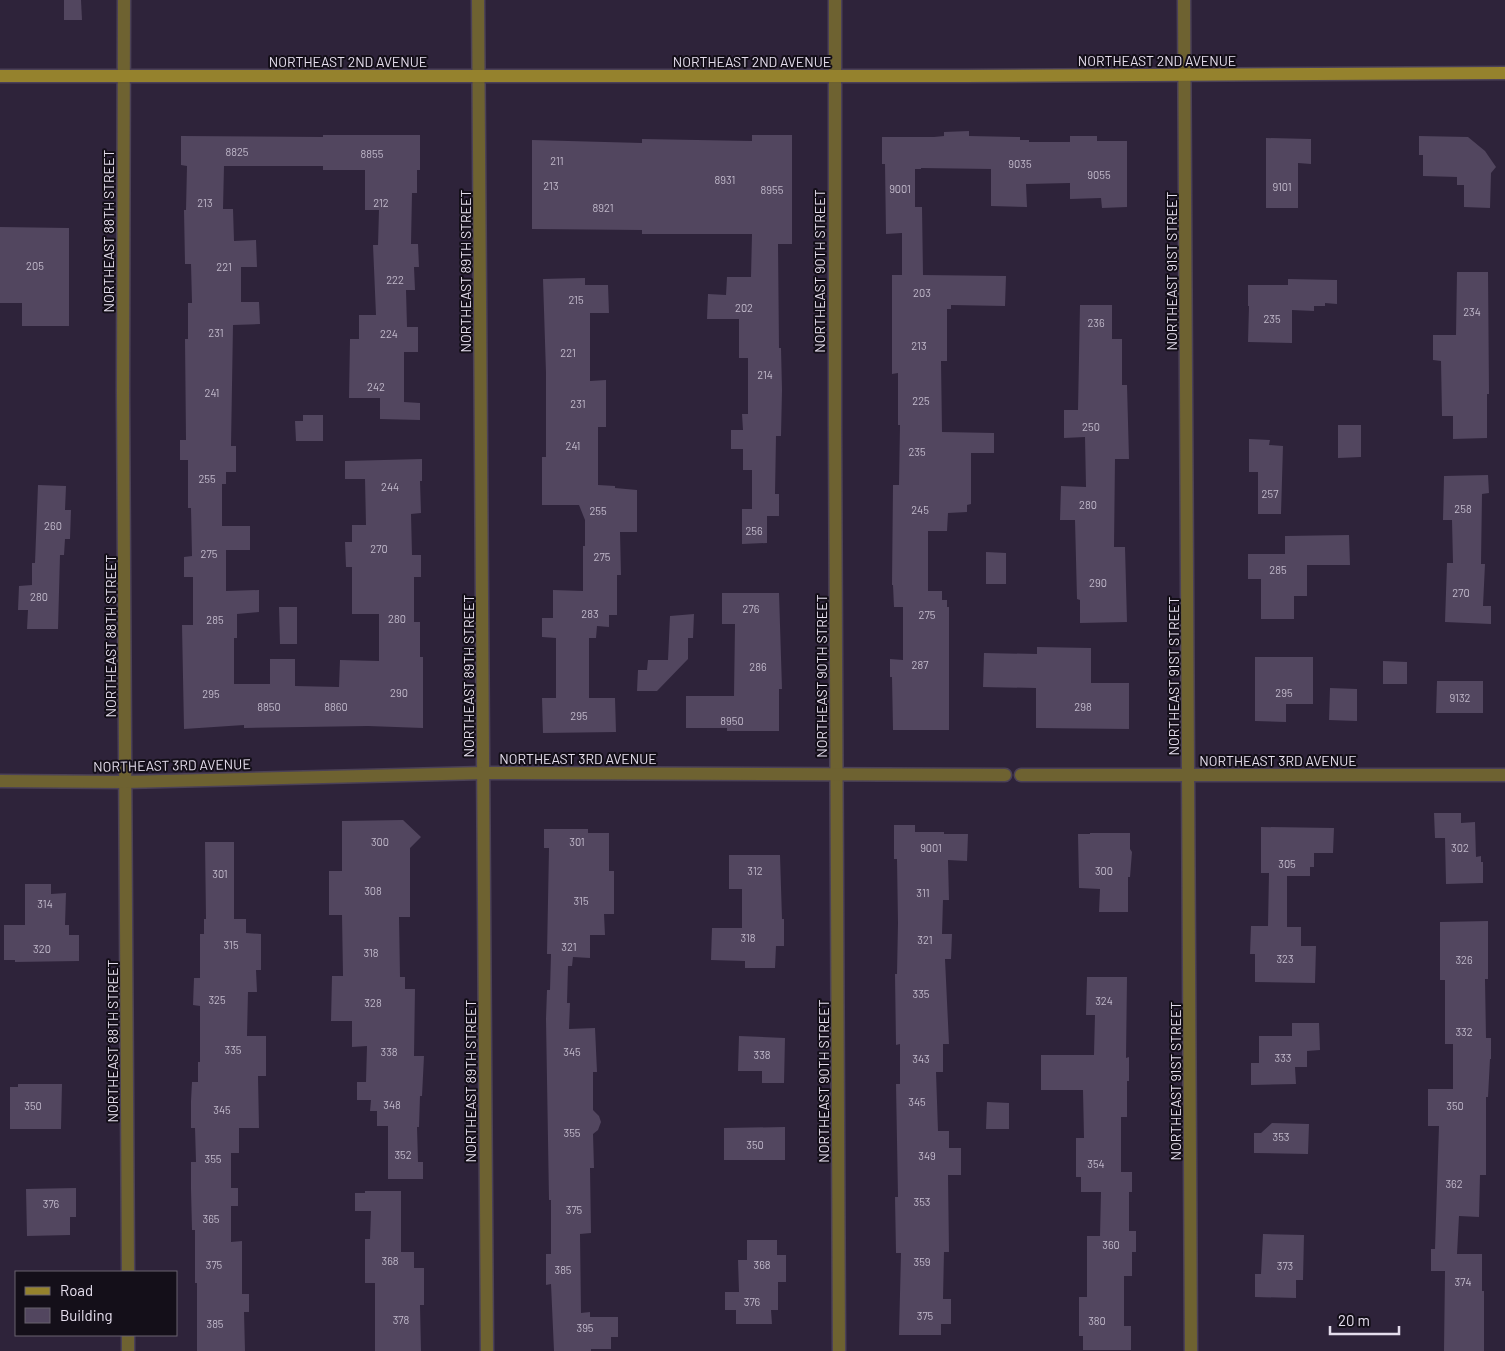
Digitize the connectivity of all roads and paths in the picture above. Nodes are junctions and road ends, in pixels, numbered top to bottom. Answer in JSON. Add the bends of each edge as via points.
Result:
{"nodes":[{"id":1,"x":124,"y":0,"type":"edge"},
{"id":2,"x":478,"y":0,"type":"edge"},
{"id":3,"x":835,"y":0,"type":"edge"},
{"id":4,"x":1184,"y":0,"type":"edge"},
{"id":5,"x":1505,"y":73,"type":"edge"},
{"id":6,"x":1184,"y":75,"type":"junction"},
{"id":7,"x":0,"y":76,"type":"edge"},
{"id":8,"x":123,"y":76,"type":"junction"},
{"id":9,"x":478,"y":76,"type":"junction"},
{"id":10,"x":834,"y":76,"type":"junction"},
{"id":11,"x":483,"y":773,"type":"junction"},
{"id":12,"x":836,"y":775,"type":"junction"},
{"id":13,"x":1006,"y":775,"type":"dead end"},
{"id":14,"x":1021,"y":775,"type":"dead end"},
{"id":15,"x":1188,"y":775,"type":"junction"},
{"id":16,"x":1505,"y":775,"type":"edge"},
{"id":17,"x":0,"y":781,"type":"edge"},
{"id":18,"x":125,"y":782,"type":"junction"},
{"id":19,"x":128,"y":1271,"type":"edge"},
{"id":20,"x":128,"y":1336,"type":"edge"},
{"id":21,"x":128,"y":1351,"type":"edge"},
{"id":22,"x":487,"y":1351,"type":"edge"},
{"id":23,"x":840,"y":1351,"type":"edge"},
{"id":24,"x":1191,"y":1351,"type":"edge"}],
"edges":[{"from":1,"to":8,"type":"street","name":"NORTHEAST 88TH STREET"},
{"from":2,"to":9,"type":"street","name":"NORTHEAST 89TH STREET"},
{"from":3,"to":10,"type":"street","name":"NORTHEAST 90TH STREET"},
{"from":4,"to":6,"type":"street","name":"NORTHEAST 91ST STREET"},
{"from":5,"to":6,"type":"main road","name":"NORTHEAST 2ND AVENUE"},
{"from":6,"to":10,"type":"main road","name":"NORTHEAST 2ND AVENUE"},
{"from":6,"to":15,"type":"street","name":"NORTHEAST 91ST STREET"},
{"from":7,"to":8,"type":"main road","name":"NORTHEAST 2ND AVENUE"},
{"from":8,"to":9,"type":"main road","name":"NORTHEAST 2ND AVENUE"},
{"from":8,"to":18,"type":"street","name":"NORTHEAST 88TH STREET"},
{"from":9,"to":10,"type":"main road","name":"NORTHEAST 2ND AVENUE"},
{"from":9,"to":11,"type":"street","name":"NORTHEAST 89TH STREET"},
{"from":10,"to":12,"type":"street","name":"NORTHEAST 90TH STREET"},
{"from":11,"to":12,"type":"street","name":"NORTHEAST 3RD AVENUE"},
{"from":11,"to":18,"type":"street","name":"NORTHEAST 3RD AVENUE"},
{"from":11,"to":22,"type":"street","name":"NORTHEAST 89TH STREET"},
{"from":12,"to":13,"type":"street","name":"NORTHEAST 3RD AVENUE"},
{"from":12,"to":23,"type":"street","name":"NORTHEAST 90TH STREET"},
{"from":14,"to":15,"type":"street","name":"NORTHEAST 3RD AVENUE"},
{"from":15,"to":16,"type":"street","name":"NORTHEAST 3RD AVENUE"},
{"from":15,"to":24,"type":"street","name":"NORTHEAST 91ST STREET"},
{"from":17,"to":18,"type":"street","name":"NORTHEAST 3RD AVENUE"},
{"from":18,"to":19,"type":"street","name":"NORTHEAST 88TH STREET"},
{"from":20,"to":21,"type":"street"}]}
